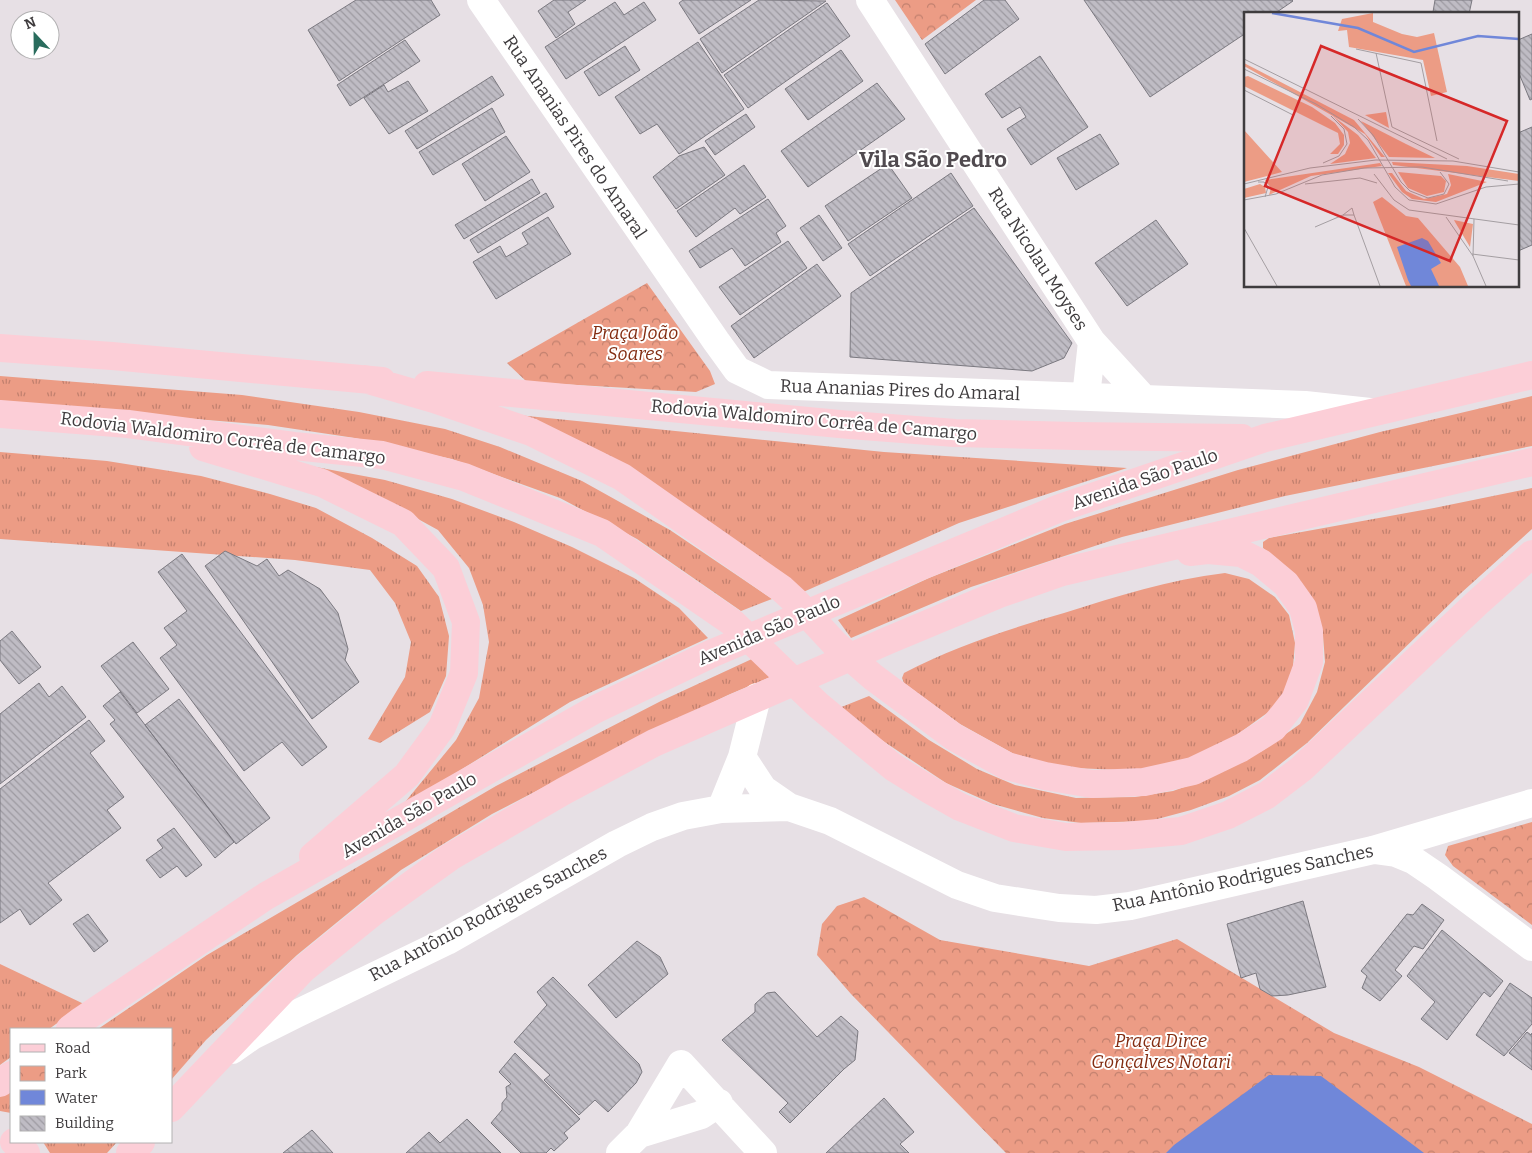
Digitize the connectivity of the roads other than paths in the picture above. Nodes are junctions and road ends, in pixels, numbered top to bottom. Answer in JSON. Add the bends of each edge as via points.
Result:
{"nodes":[{"id":1,"x":481,"y":0,"type":"edge"},
{"id":2,"x":870,"y":0,"type":"edge"},
{"id":3,"x":1092,"y":342,"type":"junction"},
{"id":4,"x":0,"y":348,"type":"edge"},
{"id":5,"x":1532,"y":375,"type":"edge"},
{"id":6,"x":365,"y":379,"type":"junction"},
{"id":7,"x":1086,"y":397,"type":"junction"},
{"id":8,"x":1144,"y":399,"type":"junction"},
{"id":9,"x":1305,"y":405,"type":"junction"},
{"id":10,"x":1374,"y":412,"type":"junction"},
{"id":11,"x":0,"y":414,"type":"edge"},
{"id":12,"x":128,"y":424,"type":"junction"},
{"id":13,"x":1296,"y":432,"type":"junction"},
{"id":14,"x":1265,"y":438,"type":"junction"},
{"id":15,"x":1532,"y":462,"type":"edge"},
{"id":16,"x":1532,"y":554,"type":"edge"},
{"id":17,"x":1108,"y":560,"type":"junction"},
{"id":18,"x":764,"y":695,"type":"junction"},
{"id":19,"x":742,"y":756,"type":"junction"},
{"id":20,"x":1532,"y":804,"type":"edge"},
{"id":21,"x":789,"y":807,"type":"junction"},
{"id":22,"x":721,"y":809,"type":"junction"},
{"id":23,"x":1373,"y":850,"type":"junction"},
{"id":24,"x":266,"y":896,"type":"junction"},
{"id":25,"x":1532,"y":947,"type":"edge"},
{"id":26,"x":71,"y":1028,"type":"edge"},
{"id":27,"x":211,"y":1065,"type":"junction"},
{"id":28,"x":718,"y":1103,"type":"junction"},
{"id":29,"x":172,"y":1107,"type":"edge"},
{"id":30,"x":639,"y":1134,"type":"junction"},
{"id":31,"x":15,"y":1143,"type":"edge"},
{"id":32,"x":140,"y":1143,"type":"edge"},
{"id":33,"x":26,"y":1153,"type":"edge"},
{"id":34,"x":130,"y":1153,"type":"edge"},
{"id":35,"x":620,"y":1153,"type":"edge"},
{"id":36,"x":764,"y":1153,"type":"edge"}],
"edges":[{"from":1,"to":7,"type":"street","name":"Rua Ananias Pires do Amaral","via":[[737,370],[768,385]]},
{"from":2,"to":3,"type":"street","name":"Rua Nicolau Moyses"},
{"from":3,"to":7,"type":"street","name":"Rua Nicolau Moyses"},
{"from":3,"to":8,"type":"street","name":"Rua Nicolau Moyses"},
{"from":4,"to":6,"type":"main road","name":"Rodovia Waldomiro Corrêa de Camargo"},
{"from":5,"to":10,"type":"main road","name":"Avenida São Paulo"},
{"from":6,"to":14,"type":"main road","name":"Rodovia Waldomiro Corrêa de Camargo","via":[[955,433]]},
{"from":6,"to":17,"type":"main road","name":"Rodovia Waldomiro Corrêa de Camargo","via":[[531,432],[622,478],[782,589],[835,644],[873,677],[954,737],[1007,766],[1092,784],[1144,782],[1193,771],[1273,728],[1294,700],[1309,662],[1309,631],[1303,608],[1286,584],[1261,563],[1241,553],[1208,550]]},
{"from":7,"to":8,"type":"street","name":"Rua Ananias Pires do Amaral"},
{"from":8,"to":9,"type":"street","name":"Rua Ananias Pires do Amaral"},
{"from":9,"to":10,"type":"street","name":"Rua Ananias Pires do Amaral"},
{"from":9,"to":13,"type":"street","via":[[1306,419]]},
{"from":10,"to":13,"type":"main road","name":"Avenida São Paulo"},
{"from":11,"to":12,"type":"main road","name":"Rodovia Waldomiro Corrêa de Camargo"},
{"from":12,"to":16,"type":"main road","name":"Rodovia Waldomiro Corrêa de Camargo","via":[[382,455],[464,477],[602,533],[733,623],[818,705],[893,767],[960,807],[1014,828],[1066,837],[1181,831],[1228,815],[1267,795],[1301,769]]},
{"from":12,"to":24,"type":"main road","via":[[322,483],[403,523],[446,568],[466,622],[464,673],[442,727],[413,767]]},
{"from":13,"to":14,"type":"main road","name":"Avenida São Paulo"},
{"from":14,"to":24,"type":"main road","name":"Avenida São Paulo","via":[[1060,508],[713,653],[596,709]]},
{"from":15,"to":17,"type":"main road"},
{"from":17,"to":18,"type":"main road","via":[[999,594]]},
{"from":18,"to":19,"type":"street"},
{"from":18,"to":27,"type":"main road","via":[[654,743],[450,857],[376,910],[302,970]]},
{"from":19,"to":21,"type":"street","name":"Rua Antônio Rodrigues Sanches","via":[[763,789]]},
{"from":19,"to":22,"type":"street"},
{"from":20,"to":23,"type":"street","name":"Rua Antônio Rodrigues Sanches"},
{"from":21,"to":22,"type":"street","name":"Rua Antônio Rodrigues Sanches"},
{"from":21,"to":23,"type":"street","name":"Rua Antônio Rodrigues Sanches","via":[[830,821],[957,885],[995,898],[1059,908],[1096,910],[1130,906]]},
{"from":22,"to":27,"type":"street","name":"Rua Antônio Rodrigues Sanches","via":[[683,816],[618,844],[447,941],[252,1036]]},
{"from":23,"to":25,"type":"street","via":[[1396,853],[1412,860]]},
{"from":24,"to":26,"type":"main road","name":"Avenida São Paulo"},
{"from":27,"to":29,"type":"main road"},
{"from":28,"to":30,"type":"street","via":[[701,1114]]},
{"from":28,"to":30,"type":"street","via":[[681,1064]]},
{"from":28,"to":36,"type":"street"},
{"from":30,"to":35,"type":"street"},
{"from":31,"to":33,"type":"main road"},
{"from":32,"to":34,"type":"main road"}]}
